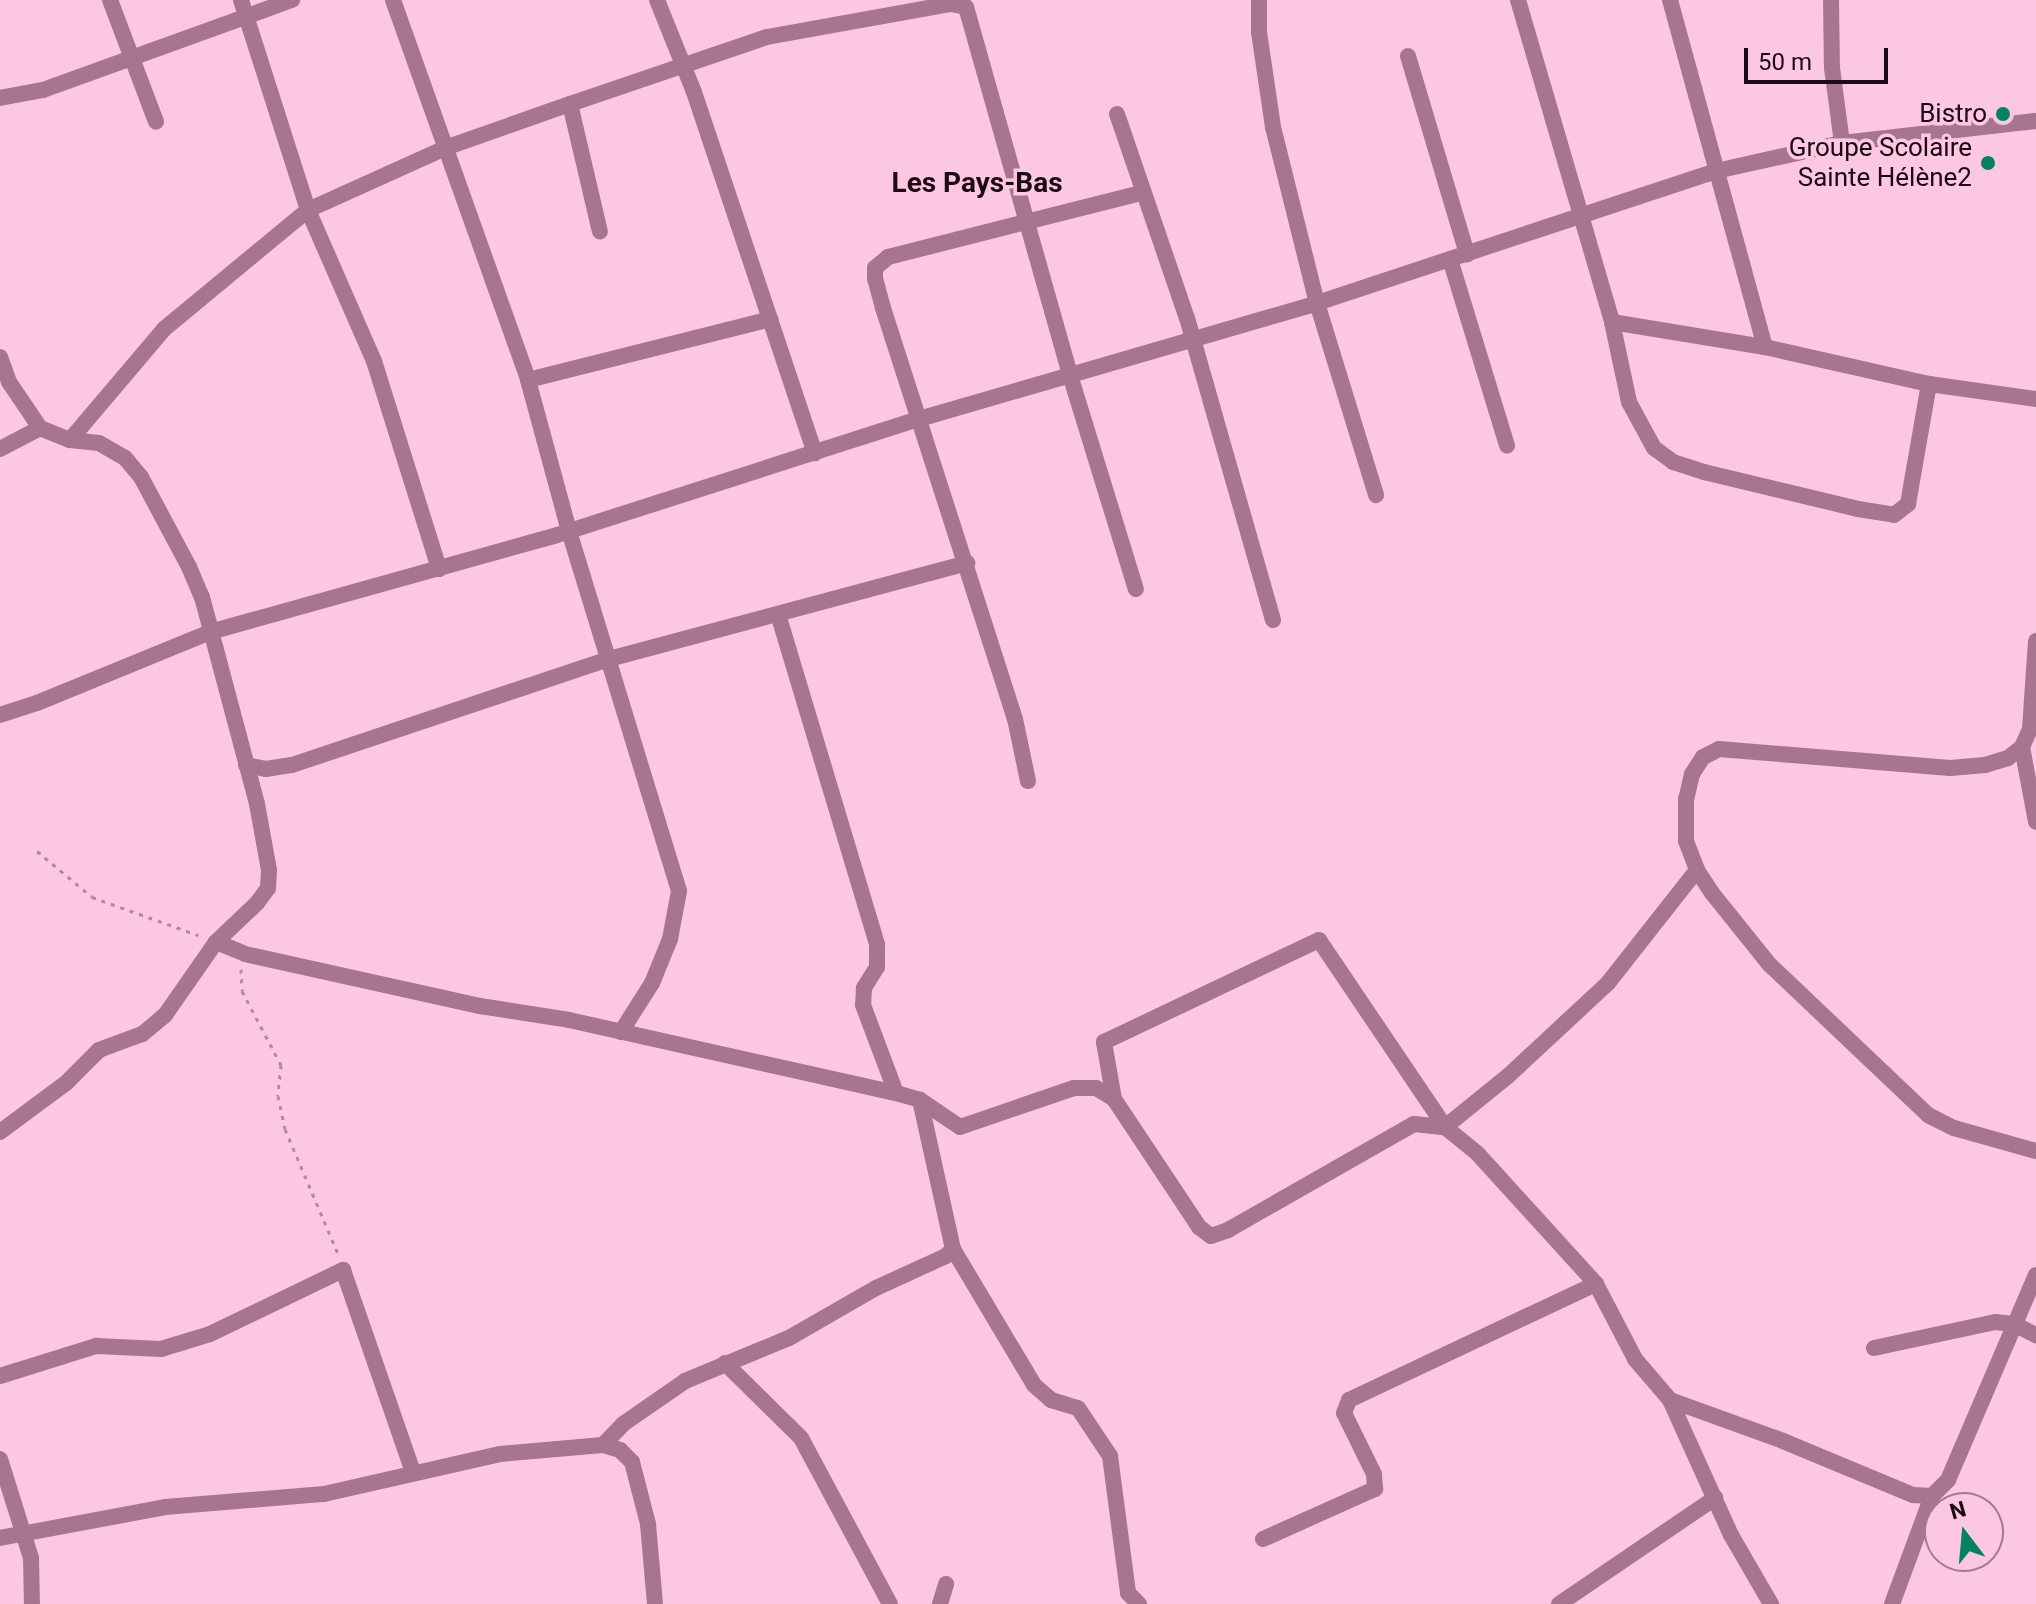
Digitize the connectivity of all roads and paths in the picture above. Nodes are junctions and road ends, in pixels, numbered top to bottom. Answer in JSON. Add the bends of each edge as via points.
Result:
{"nodes":[{"id":1,"x":110,"y":0,"type":"edge"},
{"id":2,"x":292,"y":0,"type":"edge"},
{"id":3,"x":393,"y":0,"type":"edge"},
{"id":4,"x":657,"y":0,"type":"edge"},
{"id":5,"x":1259,"y":0,"type":"edge"},
{"id":6,"x":1518,"y":0,"type":"edge"},
{"id":7,"x":1670,"y":0,"type":"edge"},
{"id":8,"x":1831,"y":0,"type":"edge"},
{"id":9,"x":244,"y":8,"type":"edge"},
{"id":10,"x":1408,"y":56,"type":"dead end"},
{"id":11,"x":134,"y":58,"type":"junction"},
{"id":12,"x":682,"y":65,"type":"junction"},
{"id":13,"x":0,"y":98,"type":"edge"},
{"id":14,"x":570,"y":104,"type":"junction"},
{"id":15,"x":1117,"y":114,"type":"dead end"},
{"id":16,"x":156,"y":122,"type":"dead end"},
{"id":17,"x":2036,"y":122,"type":"edge"},
{"id":18,"x":1842,"y":143,"type":"junction"},
{"id":19,"x":445,"y":148,"type":"junction"},
{"id":20,"x":1716,"y":171,"type":"junction"},
{"id":21,"x":1141,"y":193,"type":"junction"},
{"id":22,"x":308,"y":210,"type":"junction"},
{"id":23,"x":1581,"y":213,"type":"junction"},
{"id":24,"x":1027,"y":222,"type":"junction"},
{"id":25,"x":600,"y":232,"type":"dead end"},
{"id":26,"x":1467,"y":254,"type":"junction"},
{"id":27,"x":1450,"y":259,"type":"junction"},
{"id":28,"x":1317,"y":303,"type":"junction"},
{"id":29,"x":770,"y":319,"type":"junction"},
{"id":30,"x":1612,"y":322,"type":"junction"},
{"id":31,"x":1193,"y":338,"type":"junction"},
{"id":32,"x":1765,"y":347,"type":"junction"},
{"id":33,"x":0,"y":357,"type":"edge"},
{"id":34,"x":1070,"y":375,"type":"junction"},
{"id":35,"x":528,"y":380,"type":"junction"},
{"id":36,"x":1929,"y":384,"type":"junction"},
{"id":37,"x":2036,"y":399,"type":"edge"},
{"id":38,"x":919,"y":419,"type":"junction"},
{"id":39,"x":40,"y":428,"type":"junction"},
{"id":40,"x":70,"y":440,"type":"junction"},
{"id":41,"x":1507,"y":445,"type":"dead end"},
{"id":42,"x":0,"y":449,"type":"edge"},
{"id":43,"x":815,"y":453,"type":"junction"},
{"id":44,"x":1376,"y":495,"type":"dead end"},
{"id":45,"x":569,"y":531,"type":"junction"},
{"id":46,"x":967,"y":563,"type":"junction"},
{"id":47,"x":439,"y":569,"type":"junction"},
{"id":48,"x":1136,"y":589,"type":"dead end"},
{"id":49,"x":778,"y":614,"type":"junction"},
{"id":50,"x":1273,"y":620,"type":"dead end"},
{"id":51,"x":210,"y":632,"type":"junction"},
{"id":52,"x":2036,"y":641,"type":"edge"},
{"id":53,"x":2036,"y":649,"type":"edge"},
{"id":54,"x":609,"y":659,"type":"junction"},
{"id":55,"x":0,"y":715,"type":"edge"},
{"id":56,"x":2022,"y":747,"type":"junction"},
{"id":57,"x":246,"y":765,"type":"junction"},
{"id":58,"x":1028,"y":781,"type":"dead end"},
{"id":59,"x":2036,"y":822,"type":"edge"},
{"id":60,"x":37,"y":851,"type":"dead end"},
{"id":61,"x":1697,"y":870,"type":"junction"},
{"id":62,"x":216,"y":942,"type":"junction"},
{"id":63,"x":245,"y":954,"type":"junction"},
{"id":64,"x":621,"y":1032,"type":"junction"},
{"id":65,"x":896,"y":1093,"type":"junction"},
{"id":66,"x":1114,"y":1099,"type":"junction"},
{"id":67,"x":920,"y":1100,"type":"junction"},
{"id":68,"x":1445,"y":1127,"type":"junction"},
{"id":69,"x":0,"y":1132,"type":"edge"},
{"id":70,"x":2036,"y":1151,"type":"edge"},
{"id":71,"x":953,"y":1249,"type":"junction"},
{"id":72,"x":343,"y":1270,"type":"junction"},
{"id":73,"x":2036,"y":1275,"type":"edge"},
{"id":74,"x":1596,"y":1284,"type":"junction"},
{"id":75,"x":2014,"y":1324,"type":"junction"},
{"id":76,"x":2036,"y":1335,"type":"edge"},
{"id":77,"x":1874,"y":1348,"type":"dead end"},
{"id":78,"x":725,"y":1363,"type":"junction"},
{"id":79,"x":0,"y":1376,"type":"edge"},
{"id":80,"x":1670,"y":1400,"type":"junction"},
{"id":81,"x":603,"y":1445,"type":"junction"},
{"id":82,"x":0,"y":1459,"type":"edge"},
{"id":83,"x":413,"y":1472,"type":"junction"},
{"id":84,"x":1936,"y":1492,"type":"edge"},
{"id":85,"x":1924,"y":1496,"type":"edge"},
{"id":86,"x":1715,"y":1498,"type":"junction"},
{"id":87,"x":1924,"y":1518,"type":"edge"},
{"id":88,"x":26,"y":1535,"type":"junction"},
{"id":89,"x":0,"y":1538,"type":"edge"},
{"id":90,"x":1263,"y":1539,"type":"dead end"},
{"id":91,"x":946,"y":1584,"type":"dead end"},
{"id":92,"x":32,"y":1604,"type":"edge"},
{"id":93,"x":655,"y":1604,"type":"edge"},
{"id":94,"x":890,"y":1604,"type":"edge"},
{"id":95,"x":940,"y":1604,"type":"edge"},
{"id":96,"x":1139,"y":1604,"type":"edge"},
{"id":97,"x":1559,"y":1604,"type":"edge"},
{"id":98,"x":1771,"y":1604,"type":"edge"},
{"id":99,"x":1892,"y":1604,"type":"edge"}],
"edges":[{"from":1,"to":11,"type":"street"},
{"from":2,"to":9,"type":"street"},
{"from":3,"to":19,"type":"street"},
{"from":4,"to":12,"type":"street"},
{"from":5,"to":28,"type":"street","via":[[1273,127]]},
{"from":6,"to":23,"type":"street"},
{"from":7,"to":20,"type":"street"},
{"from":8,"to":18,"type":"street","via":[[1832,68]]},
{"from":9,"to":11,"type":"street"},
{"from":9,"to":22,"type":"street"},
{"from":10,"to":26,"type":"street"},
{"from":11,"to":13,"type":"street","via":[[43,90]]},
{"from":11,"to":16,"type":"street"},
{"from":12,"to":14,"type":"street"},
{"from":12,"to":24,"type":"street","via":[[767,37],[951,4],[966,7]]},
{"from":12,"to":29,"type":"street"},
{"from":14,"to":19,"type":"street"},
{"from":14,"to":25,"type":"street"},
{"from":15,"to":21,"type":"street"},
{"from":17,"to":18,"type":"street"},
{"from":18,"to":20,"type":"street"},
{"from":19,"to":22,"type":"street"},
{"from":19,"to":35,"type":"street"},
{"from":20,"to":23,"type":"street"},
{"from":20,"to":32,"type":"street"},
{"from":21,"to":24,"type":"street"},
{"from":21,"to":31,"type":"street"},
{"from":22,"to":40,"type":"street","via":[[164,329]]},
{"from":22,"to":47,"type":"street","via":[[374,361]]},
{"from":23,"to":26,"type":"street"},
{"from":23,"to":30,"type":"street"},
{"from":24,"to":34,"type":"street"},
{"from":24,"to":38,"type":"street","via":[[888,257],[875,268]]},
{"from":26,"to":27,"type":"street"},
{"from":27,"to":28,"type":"street"},
{"from":27,"to":41,"type":"street"},
{"from":28,"to":31,"type":"street"},
{"from":28,"to":44,"type":"street"},
{"from":29,"to":35,"type":"street"},
{"from":29,"to":43,"type":"street"},
{"from":30,"to":32,"type":"street"},
{"from":30,"to":36,"type":"street","via":[[1629,402],[1654,448],[1673,462],[1704,472],[1858,509],[1894,515],[1908,504]]},
{"from":31,"to":34,"type":"street"},
{"from":31,"to":50,"type":"street"},
{"from":32,"to":36,"type":"street"},
{"from":33,"to":39,"type":"street","via":[[9,382]]},
{"from":34,"to":38,"type":"street"},
{"from":34,"to":48,"type":"street"},
{"from":35,"to":45,"type":"street"},
{"from":36,"to":37,"type":"street"},
{"from":38,"to":43,"type":"street"},
{"from":38,"to":46,"type":"street"},
{"from":39,"to":40,"type":"street"},
{"from":39,"to":42,"type":"street"},
{"from":40,"to":51,"type":"street","via":[[99,443],[125,458],[141,477],[198,587]]},
{"from":43,"to":45,"type":"street"},
{"from":45,"to":47,"type":"street"},
{"from":45,"to":54,"type":"street"},
{"from":46,"to":49,"type":"street"},
{"from":46,"to":58,"type":"street","via":[[1015,719]]},
{"from":47,"to":51,"type":"street"},
{"from":49,"to":54,"type":"street"},
{"from":49,"to":65,"type":"street","via":[[877,945],[877,967],[864,988],[863,1005]]},
{"from":51,"to":55,"type":"street"},
{"from":51,"to":57,"type":"street"},
{"from":52,"to":53,"type":"street"},
{"from":53,"to":56,"type":"street","via":[[2030,729]]},
{"from":54,"to":57,"type":"street","via":[[292,765]]},
{"from":54,"to":64,"type":"street","via":[[679,891],[670,939],[652,983]]},
{"from":56,"to":59,"type":"street"},
{"from":56,"to":61,"type":"street","via":[[1985,765],[1950,768],[1719,749],[1703,757],[1686,799],[1686,841]]},
{"from":57,"to":62,"type":"street","via":[[266,838],[268,888]]},
{"from":60,"to":62,"type":"path","via":[[92,897]]},
{"from":61,"to":68,"type":"street","via":[[1608,983]]},
{"from":61,"to":70,"type":"street","via":[[1769,964],[1928,1115],[1954,1128]]},
{"from":62,"to":63,"type":"street"},
{"from":62,"to":69,"type":"street","via":[[165,1015],[142,1034],[99,1050],[66,1083]]},
{"from":63,"to":64,"type":"street"},
{"from":63,"to":72,"type":"path","via":[[242,991],[281,1065],[278,1096],[285,1129]]},
{"from":64,"to":65,"type":"street"},
{"from":65,"to":67,"type":"street"},
{"from":66,"to":67,"type":"street","via":[[1096,1088],[1074,1088],[960,1127]]},
{"from":66,"to":68,"type":"street","via":[[1199,1227],[1211,1236],[1414,1124]]},
{"from":66,"to":68,"type":"street","via":[[1104,1042],[1319,940]]},
{"from":67,"to":71,"type":"street"},
{"from":68,"to":74,"type":"street","via":[[1477,1153]]},
{"from":71,"to":78,"type":"street","via":[[789,1338]]},
{"from":71,"to":96,"type":"street","via":[[1034,1385],[1051,1400],[1078,1408],[1110,1456],[1128,1593]]},
{"from":72,"to":79,"type":"street","via":[[210,1334],[161,1349],[96,1346]]},
{"from":72,"to":83,"type":"street"},
{"from":73,"to":75,"type":"street"},
{"from":74,"to":80,"type":"street","via":[[1635,1359]]},
{"from":74,"to":90,"type":"street","via":[[1349,1400],[1344,1413],[1374,1474],[1375,1489]]},
{"from":75,"to":76,"type":"street"},
{"from":75,"to":77,"type":"street","via":[[1981,1324]]},
{"from":75,"to":84,"type":"street","via":[[1948,1480]]},
{"from":78,"to":81,"type":"street","via":[[663,1396]]},
{"from":78,"to":94,"type":"street","via":[[801,1438]]},
{"from":80,"to":85,"type":"street"},
{"from":80,"to":86,"type":"street"},
{"from":81,"to":83,"type":"street","via":[[500,1454]]},
{"from":81,"to":93,"type":"street","via":[[620,1450],[632,1462],[648,1524]]},
{"from":82,"to":88,"type":"street"},
{"from":83,"to":88,"type":"street","via":[[324,1494],[165,1507]]},
{"from":86,"to":97,"type":"street"},
{"from":86,"to":98,"type":"street"},
{"from":87,"to":99,"type":"street"},
{"from":88,"to":89,"type":"street"},
{"from":88,"to":92,"type":"street"},
{"from":91,"to":95,"type":"street"}]}
